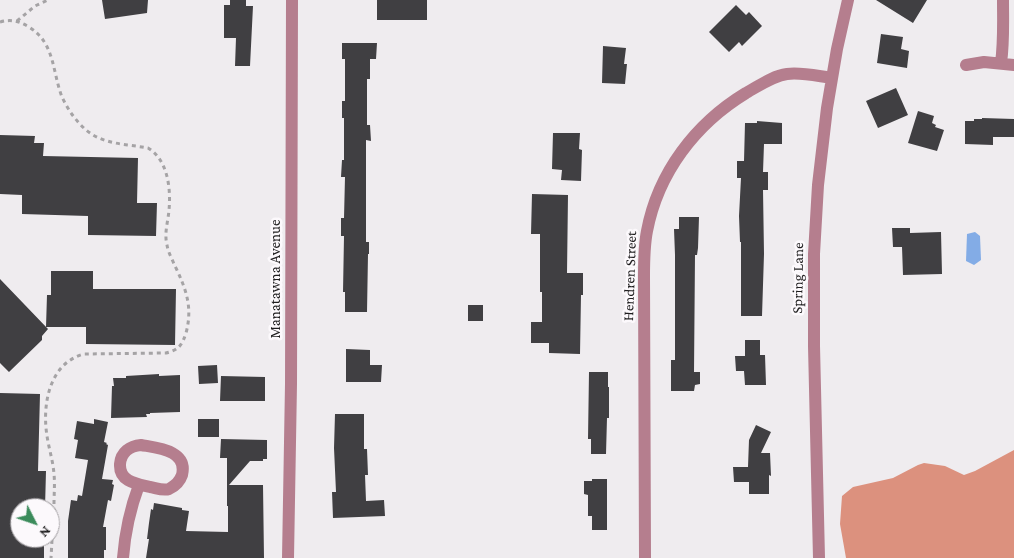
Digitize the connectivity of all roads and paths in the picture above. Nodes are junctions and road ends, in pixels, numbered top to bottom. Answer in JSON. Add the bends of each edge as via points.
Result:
{"nodes":[{"id":1,"x":48,"y":0,"type":"edge"},
{"id":2,"x":292,"y":0,"type":"edge"},
{"id":3,"x":848,"y":0,"type":"edge"},
{"id":4,"x":1002,"y":0,"type":"edge"},
{"id":5,"x":17,"y":20,"type":"junction"},
{"id":6,"x":0,"y":22,"type":"edge"},
{"id":7,"x":1008,"y":64,"type":"edge"},
{"id":8,"x":966,"y":65,"type":"dead end"},
{"id":9,"x":832,"y":78,"type":"junction"},
{"id":10,"x":139,"y":485,"type":"junction"},
{"id":11,"x":51,"y":558,"type":"edge"},
{"id":12,"x":123,"y":558,"type":"edge"},
{"id":13,"x":288,"y":558,"type":"edge"},
{"id":14,"x":644,"y":558,"type":"edge"},
{"id":15,"x":819,"y":558,"type":"edge"}],
"edges":[{"from":1,"to":5,"type":"path"},
{"from":2,"to":13,"type":"street","name":"Manatawna Avenue"},
{"from":3,"to":9,"type":"street","name":"Spring Lane"},
{"from":4,"to":7,"type":"street","via":[[1003,50]]},
{"from":5,"to":6,"type":"path"},
{"from":5,"to":11,"type":"path","via":[[35,30],[47,45],[63,97],[72,116],[87,131],[103,140],[148,148],[162,164],[170,195],[167,245],[185,288],[188,305],[184,339],[173,352],[84,354],[70,360],[52,381],[46,406],[46,435],[54,474]]},
{"from":7,"to":8,"type":"street","via":[[984,62]]},
{"from":9,"to":14,"type":"street","name":"Hendren Street","via":[[795,73],[776,76],[724,108],[686,145],[656,198],[644,251]]},
{"from":9,"to":15,"type":"street","name":"Spring Lane","via":[[820,168],[814,254]]},
{"from":10,"to":10,"type":"street","via":[[163,490],[174,486],[182,469],[178,456],[141,445],[125,451],[120,462],[122,474],[131,483]]},
{"from":10,"to":12,"type":"street","via":[[127,520]]}]}
